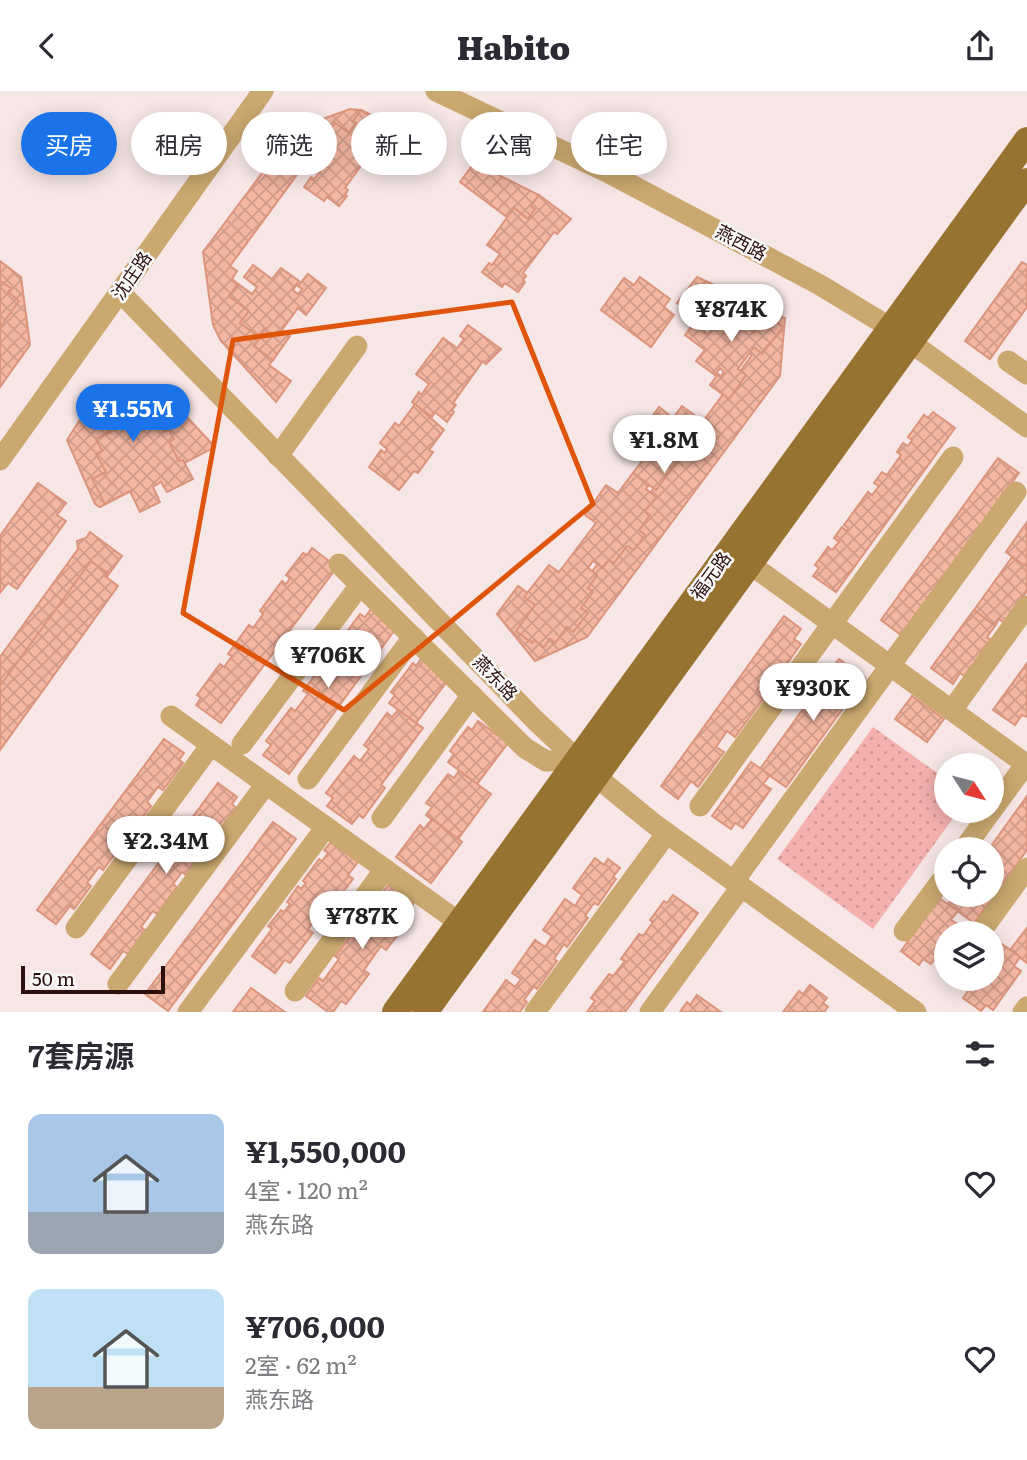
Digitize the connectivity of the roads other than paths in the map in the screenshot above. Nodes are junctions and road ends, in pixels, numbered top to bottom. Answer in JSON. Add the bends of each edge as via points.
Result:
{"nodes":[{"id":1,"x":263,"y":91,"type":"edge"},
{"id":2,"x":436,"y":91,"type":"edge"},
{"id":3,"x":1027,"y":139,"type":"edge"},
{"id":4,"x":1027,"y":181,"type":"edge"},
{"id":5,"x":120,"y":292,"type":"junction"},
{"id":6,"x":900,"y":335,"type":"junction"},
{"id":7,"x":357,"y":346,"type":"dead end"},
{"id":8,"x":1008,"y":361,"type":"dead end"},
{"id":9,"x":1027,"y":374,"type":"edge"},
{"id":10,"x":1026,"y":423,"type":"edge"},
{"id":11,"x":278,"y":456,"type":"junction"},
{"id":12,"x":953,"y":457,"type":"dead end"},
{"id":13,"x":0,"y":460,"type":"edge"},
{"id":14,"x":1016,"y":492,"type":"dead end"},
{"id":15,"x":750,"y":563,"type":"junction"},
{"id":16,"x":339,"y":564,"type":"dead end"},
{"id":17,"x":360,"y":585,"type":"junction"},
{"id":18,"x":1027,"y":607,"type":"edge"},
{"id":19,"x":832,"y":623,"type":"junction"},
{"id":20,"x":413,"y":637,"type":"junction"},
{"id":21,"x":890,"y":665,"type":"junction"},
{"id":22,"x":472,"y":695,"type":"junction"},
{"id":23,"x":952,"y":710,"type":"junction"},
{"id":24,"x":171,"y":716,"type":"dead end"},
{"id":25,"x":242,"y":744,"type":"dead end"},
{"id":26,"x":211,"y":745,"type":"junction"},
{"id":27,"x":1024,"y":757,"type":"edge"},
{"id":28,"x":587,"y":768,"type":"junction"},
{"id":29,"x":308,"y":779,"type":"dead end"},
{"id":30,"x":266,"y":784,"type":"junction"},
{"id":31,"x":1004,"y":790,"type":"edge"},
{"id":32,"x":700,"y":806,"type":"dead end"},
{"id":33,"x":382,"y":818,"type":"dead end"},
{"id":34,"x":326,"y":827,"type":"junction"},
{"id":35,"x":667,"y":833,"type":"junction"},
{"id":36,"x":1027,"y":868,"type":"edge"},
{"id":37,"x":385,"y":869,"type":"junction"},
{"id":38,"x":738,"y":884,"type":"junction"},
{"id":39,"x":934,"y":891,"type":"edge"},
{"id":40,"x":989,"y":921,"type":"edge"},
{"id":41,"x":460,"y":923,"type":"junction"},
{"id":42,"x":76,"y":928,"type":"dead end"},
{"id":43,"x":904,"y":931,"type":"dead end"},
{"id":44,"x":118,"y":984,"type":"dead end"},
{"id":45,"x":295,"y":991,"type":"dead end"},
{"id":46,"x":1027,"y":1007,"type":"edge"},
{"id":47,"x":188,"y":1012,"type":"edge"},
{"id":48,"x":395,"y":1012,"type":"edge"},
{"id":49,"x":425,"y":1012,"type":"edge"},
{"id":50,"x":535,"y":1012,"type":"edge"},
{"id":51,"x":650,"y":1012,"type":"edge"},
{"id":52,"x":915,"y":1012,"type":"edge"},
{"id":53,"x":1023,"y":1012,"type":"edge"}],
"edges":[{"from":1,"to":5,"type":"street","name":"沈庄路"},
{"from":2,"to":6,"type":"street","name":"燕西路","via":[[607,172],[820,285]]},
{"from":3,"to":6,"type":"main road","name":"福元路"},
{"from":4,"to":6,"type":"main road","name":"福元路"},
{"from":5,"to":11,"type":"street","name":"燕东路"},
{"from":5,"to":13,"type":"street","name":"沈庄路"},
{"from":6,"to":10,"type":"street","name":"燕西路"},
{"from":6,"to":15,"type":"main road","name":"福元路"},
{"from":6,"to":28,"type":"main road","name":"福元路"},
{"from":7,"to":11,"type":"street"},
{"from":8,"to":9,"type":"street"},
{"from":11,"to":28,"type":"street","name":"燕东路"},
{"from":12,"to":19,"type":"street"},
{"from":14,"to":21,"type":"street"},
{"from":15,"to":19,"type":"street"},
{"from":15,"to":28,"type":"main road","name":"福元路"},
{"from":16,"to":17,"type":"street"},
{"from":17,"to":20,"type":"street"},
{"from":17,"to":25,"type":"street"},
{"from":18,"to":23,"type":"street"},
{"from":19,"to":21,"type":"street"},
{"from":19,"to":32,"type":"street"},
{"from":20,"to":22,"type":"street"},
{"from":20,"to":29,"type":"street"},
{"from":21,"to":23,"type":"street"},
{"from":21,"to":38,"type":"street"},
{"from":22,"to":28,"type":"street","via":[[525,748],[546,761]]},
{"from":22,"to":33,"type":"street"},
{"from":23,"to":27,"type":"street"},
{"from":24,"to":26,"type":"street"},
{"from":26,"to":30,"type":"street"},
{"from":26,"to":42,"type":"street"},
{"from":27,"to":31,"type":"street"},
{"from":28,"to":35,"type":"street","name":"燕东路"},
{"from":28,"to":41,"type":"main road","name":"福元路"},
{"from":28,"to":49,"type":"main road","name":"福元路"},
{"from":30,"to":34,"type":"street"},
{"from":30,"to":44,"type":"street"},
{"from":34,"to":37,"type":"street"},
{"from":34,"to":47,"type":"street"},
{"from":35,"to":38,"type":"street","name":"燕东路"},
{"from":35,"to":50,"type":"street"},
{"from":36,"to":40,"type":"street"},
{"from":37,"to":41,"type":"street"},
{"from":37,"to":45,"type":"street"},
{"from":38,"to":51,"type":"street"},
{"from":38,"to":52,"type":"street","name":"燕东路"},
{"from":39,"to":43,"type":"street"},
{"from":41,"to":48,"type":"main road","name":"福元路"},
{"from":46,"to":53,"type":"street"}]}
